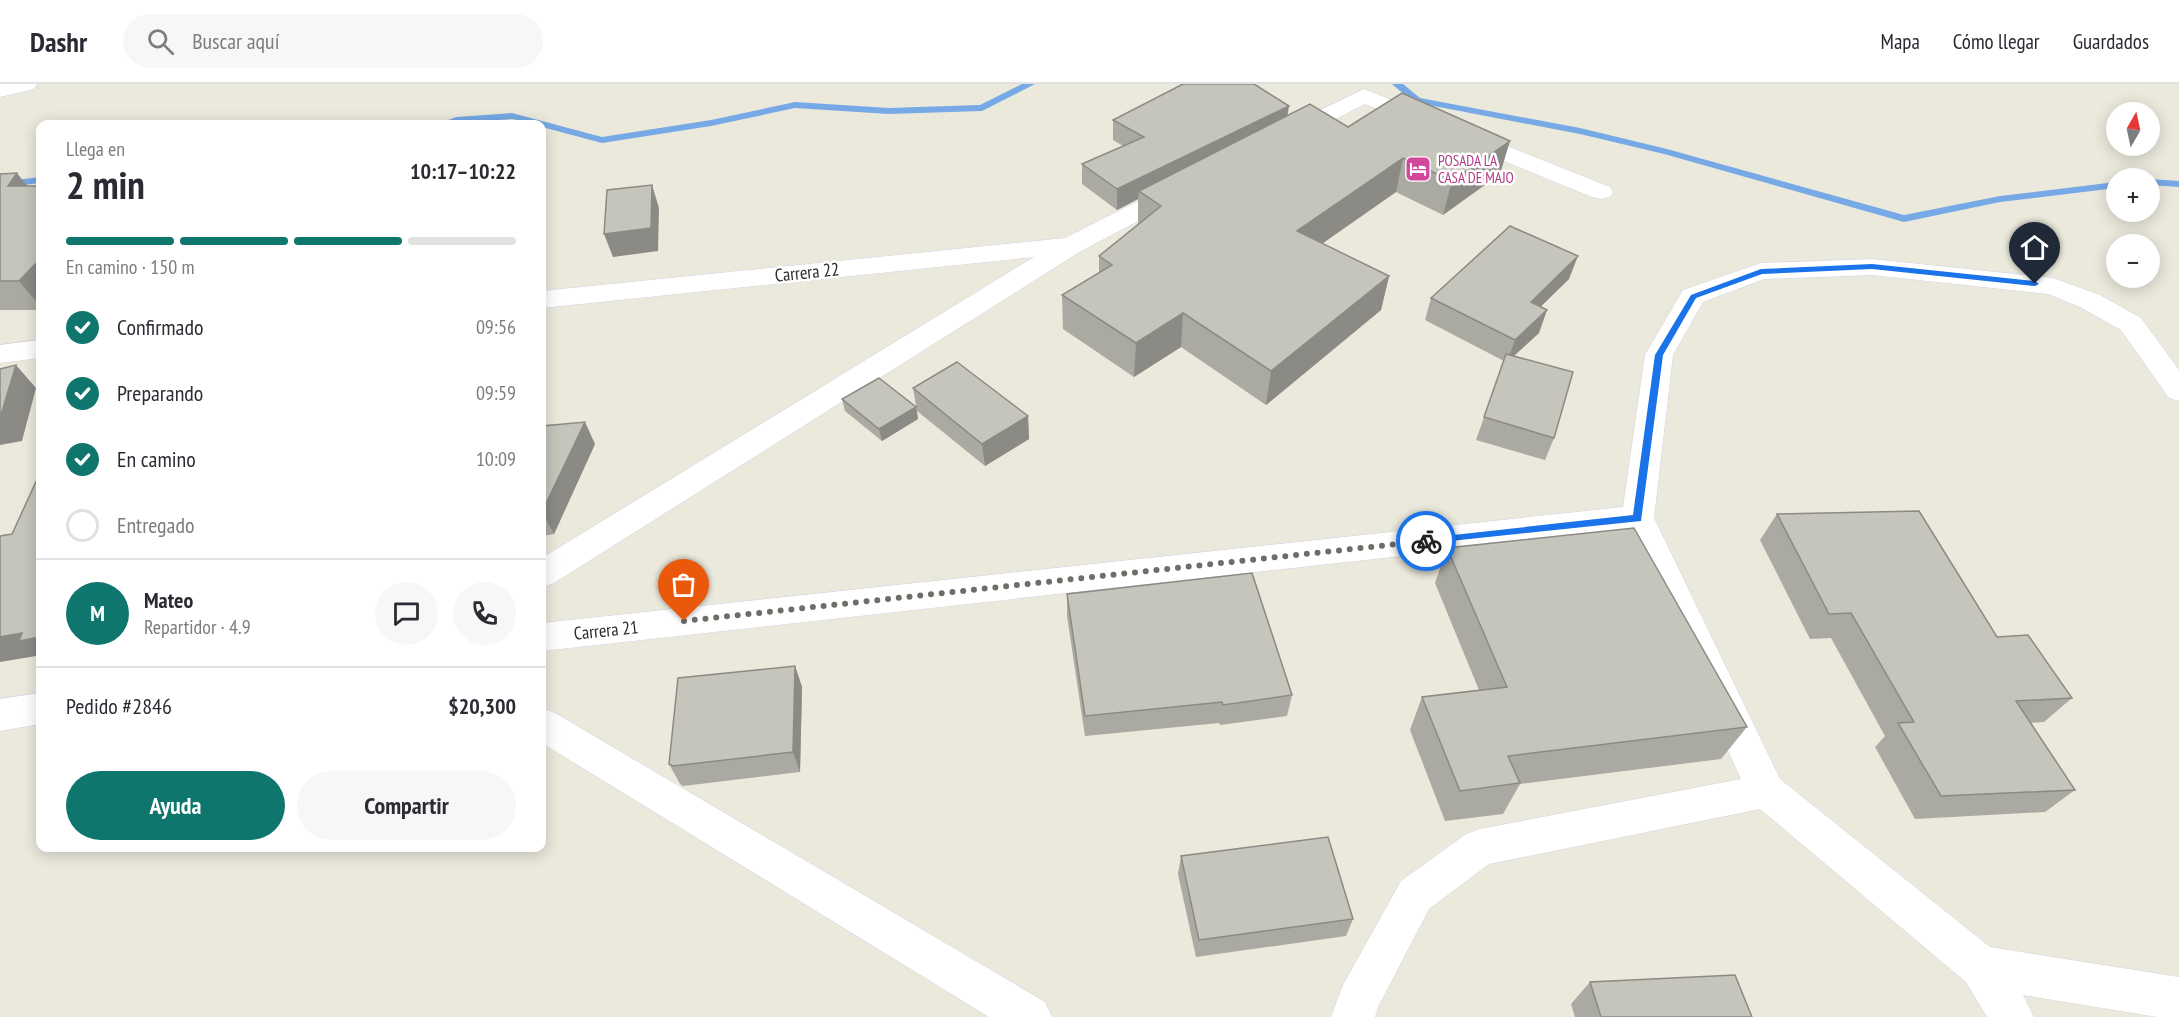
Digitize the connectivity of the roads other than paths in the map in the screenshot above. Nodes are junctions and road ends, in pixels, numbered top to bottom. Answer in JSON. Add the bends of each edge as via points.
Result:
{"nodes":[{"id":1,"x":26,"y":84,"type":"edge"},
{"id":2,"x":0,"y":90,"type":"edge"},
{"id":3,"x":1270,"y":144,"type":"edge"},
{"id":4,"x":1197,"y":181,"type":"edge"},
{"id":5,"x":1601,"y":192,"type":"dead end"},
{"id":6,"x":1072,"y":245,"type":"junction"},
{"id":7,"x":546,"y":299,"type":"edge"},
{"id":8,"x":36,"y":350,"type":"edge"},
{"id":9,"x":0,"y":354,"type":"edge"},
{"id":10,"x":2179,"y":391,"type":"edge"},
{"id":11,"x":1638,"y":518,"type":"junction"},
{"id":12,"x":546,"y":572,"type":"edge"},
{"id":13,"x":546,"y":637,"type":"edge"},
{"id":14,"x":36,"y":710,"type":"edge"},
{"id":15,"x":0,"y":715,"type":"edge"},
{"id":16,"x":546,"y":726,"type":"edge"},
{"id":17,"x":1766,"y":791,"type":"junction"},
{"id":18,"x":1981,"y":967,"type":"junction"},
{"id":19,"x":2179,"y":999,"type":"edge"},
{"id":20,"x":1030,"y":1017,"type":"edge"},
{"id":21,"x":1353,"y":1017,"type":"edge"},
{"id":22,"x":2012,"y":1017,"type":"edge"}],
"edges":[{"from":1,"to":2,"type":"street"},
{"from":3,"to":5,"type":"street","via":[[1364,96]]},
{"from":4,"to":6,"type":"street"},
{"from":6,"to":7,"type":"street","name":"Carrera 22"},
{"from":6,"to":12,"type":"street"},
{"from":8,"to":9,"type":"street"},
{"from":10,"to":11,"type":"street","via":[[2131,324],[2053,286],[1872,267],[1761,272],[1693,296],[1659,355]]},
{"from":11,"to":13,"type":"street","name":"Carrera 21"},
{"from":11,"to":17,"type":"street"},
{"from":14,"to":15,"type":"street"},
{"from":16,"to":20,"type":"street"},
{"from":17,"to":18,"type":"street"},
{"from":17,"to":21,"type":"street","via":[[1480,847],[1415,895],[1358,1000]]},
{"from":18,"to":19,"type":"street"},
{"from":18,"to":22,"type":"street"}]}
